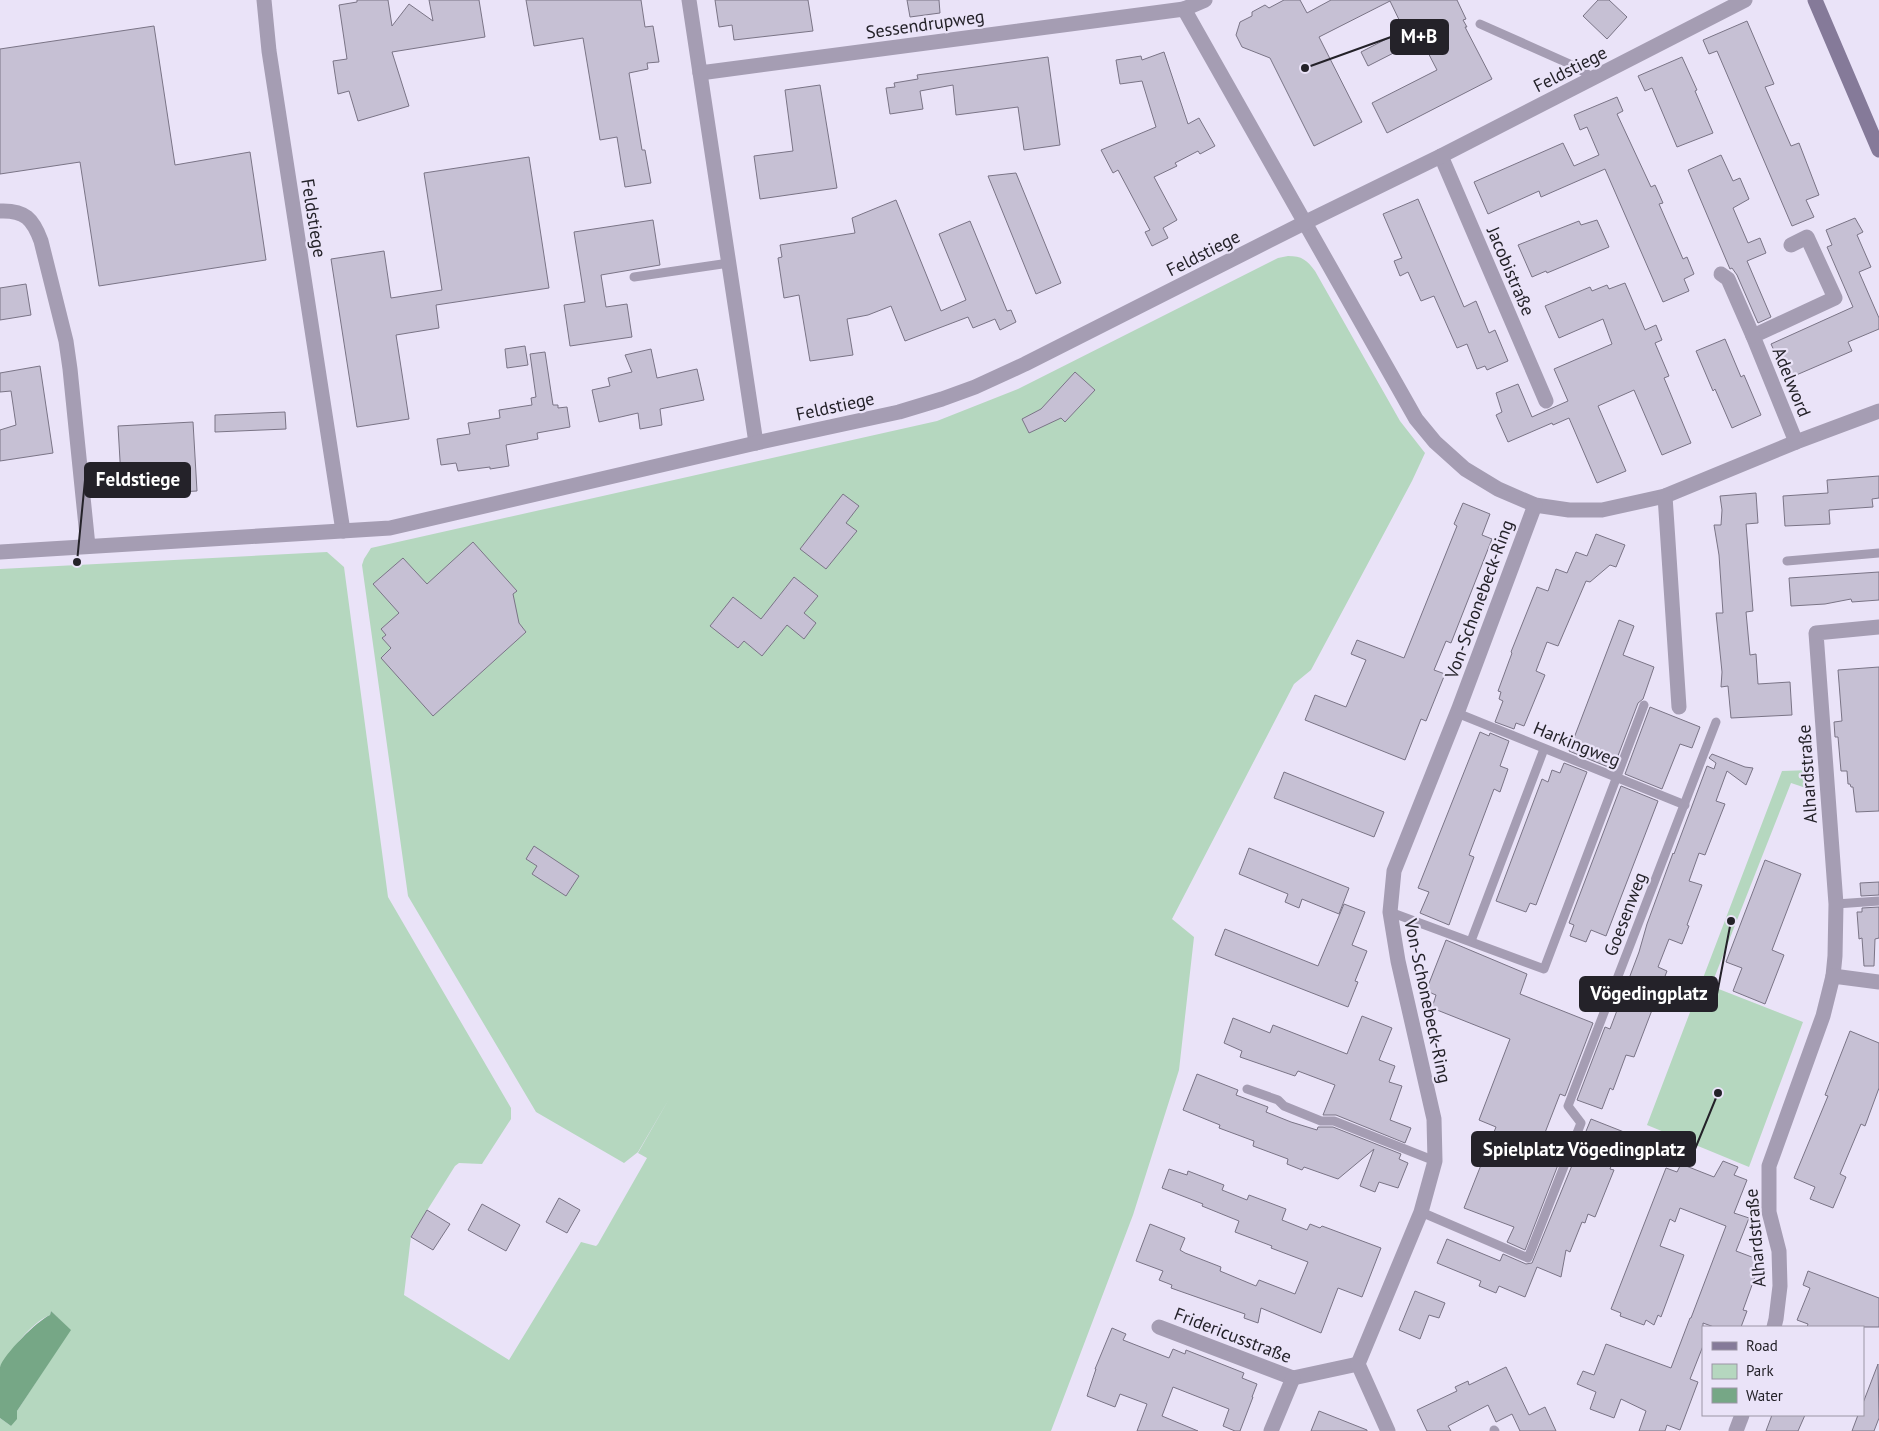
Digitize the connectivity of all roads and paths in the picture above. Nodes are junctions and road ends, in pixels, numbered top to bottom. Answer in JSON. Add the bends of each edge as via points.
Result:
{"nodes":[{"id":1,"x":264,"y":0,"type":"edge"},
{"id":2,"x":689,"y":0,"type":"edge"},
{"id":3,"x":1205,"y":0,"type":"edge"},
{"id":4,"x":1744,"y":0,"type":"edge"},
{"id":5,"x":1815,"y":0,"type":"edge"},
{"id":6,"x":1184,"y":9,"type":"junction"},
{"id":7,"x":1480,"y":24,"type":"dead end"},
{"id":8,"x":700,"y":73,"type":"junction"},
{"id":9,"x":1594,"y":78,"type":"junction"},
{"id":10,"x":1879,"y":150,"type":"edge"},
{"id":11,"x":1441,"y":156,"type":"junction"},
{"id":12,"x":0,"y":211,"type":"edge"},
{"id":13,"x":1304,"y":223,"type":"junction"},
{"id":14,"x":1791,"y":244,"type":"dead end"},
{"id":15,"x":729,"y":264,"type":"junction"},
{"id":16,"x":1720,"y":274,"type":"dead end"},
{"id":17,"x":634,"y":277,"type":"dead end"},
{"id":18,"x":1753,"y":336,"type":"junction"},
{"id":19,"x":1546,"y":401,"type":"dead end"},
{"id":20,"x":1879,"y":411,"type":"edge"},
{"id":21,"x":1796,"y":442,"type":"junction"},
{"id":22,"x":756,"y":443,"type":"junction"},
{"id":23,"x":1665,"y":496,"type":"junction"},
{"id":24,"x":1535,"y":505,"type":"junction"},
{"id":25,"x":343,"y":531,"type":"junction"},
{"id":26,"x":88,"y":546,"type":"junction"},
{"id":27,"x":0,"y":552,"type":"edge"},
{"id":28,"x":1879,"y":553,"type":"edge"},
{"id":29,"x":1787,"y":561,"type":"dead end"},
{"id":30,"x":1879,"y":627,"type":"edge"},
{"id":31,"x":1644,"y":705,"type":"dead end"},
{"id":32,"x":1679,"y":707,"type":"dead end"},
{"id":33,"x":1457,"y":713,"type":"junction"},
{"id":34,"x":1716,"y":722,"type":"dead end"},
{"id":35,"x":1544,"y":749,"type":"junction"},
{"id":36,"x":1618,"y":778,"type":"junction"},
{"id":37,"x":1685,"y":805,"type":"junction"},
{"id":38,"x":1879,"y":901,"type":"edge"},
{"id":39,"x":1836,"y":904,"type":"junction"},
{"id":40,"x":1390,"y":912,"type":"junction"},
{"id":41,"x":1471,"y":941,"type":"junction"},
{"id":42,"x":1833,"y":976,"type":"junction"},
{"id":43,"x":1879,"y":982,"type":"edge"},
{"id":44,"x":1247,"y":1089,"type":"dead end"},
{"id":45,"x":1435,"y":1161,"type":"junction"},
{"id":46,"x":1421,"y":1212,"type":"junction"},
{"id":47,"x":1774,"y":1326,"type":"edge"},
{"id":48,"x":1159,"y":1327,"type":"dead end"},
{"id":49,"x":1358,"y":1364,"type":"junction"},
{"id":50,"x":1293,"y":1378,"type":"junction"},
{"id":51,"x":1742,"y":1416,"type":"edge"},
{"id":52,"x":1272,"y":1431,"type":"edge"},
{"id":53,"x":1388,"y":1431,"type":"edge"},
{"id":54,"x":1736,"y":1431,"type":"edge"}],
"edges":[{"from":1,"to":25,"type":"street","name":"Feldstiege","via":[[269,51]]},
{"from":2,"to":8,"type":"street"},
{"from":3,"to":6,"type":"street","name":"Sessendrupweg"},
{"from":4,"to":9,"type":"street","name":"Feldstiege"},
{"from":5,"to":10,"type":"main road"},
{"from":6,"to":8,"type":"street","name":"Sessendrupweg"},
{"from":6,"to":13,"type":"street"},
{"from":7,"to":9,"type":"lane"},
{"from":8,"to":15,"type":"street"},
{"from":9,"to":11,"type":"street","name":"Feldstiege"},
{"from":11,"to":13,"type":"street","name":"Feldstiege"},
{"from":11,"to":19,"type":"street","name":"Jacobistraße"},
{"from":12,"to":26,"type":"street","via":[[20,212],[36,227],[41,241],[66,341]]},
{"from":13,"to":22,"type":"street","name":"Feldstiege","via":[[975,387],[899,412]]},
{"from":13,"to":24,"type":"street","via":[[1416,419],[1435,442],[1465,469],[1498,489]]},
{"from":14,"to":18,"type":"street","name":"Adelword","via":[[1807,237],[1835,298]]},
{"from":15,"to":17,"type":"lane"},
{"from":15,"to":22,"type":"street"},
{"from":16,"to":18,"type":"street","name":"Adelword","via":[[1728,279]]},
{"from":18,"to":21,"type":"street","name":"Adelword"},
{"from":20,"to":21,"type":"street","name":"Von-Schonebeck-Ring"},
{"from":21,"to":23,"type":"street","name":"Von-Schonebeck-Ring"},
{"from":22,"to":25,"type":"street","name":"Feldstiege","via":[[390,528]]},
{"from":23,"to":24,"type":"street","name":"Von-Schonebeck-Ring","via":[[1602,510]]},
{"from":23,"to":32,"type":"street"},
{"from":24,"to":33,"type":"street","name":"Von-Schonebeck-Ring"},
{"from":25,"to":26,"type":"street","name":"Feldstiege"},
{"from":26,"to":27,"type":"street","name":"Feldstiege"},
{"from":28,"to":29,"type":"lane"},
{"from":30,"to":39,"type":"street","name":"Alhardstraße","via":[[1816,633]]},
{"from":31,"to":36,"type":"lane"},
{"from":33,"to":35,"type":"lane","name":"Harkingweg"},
{"from":33,"to":40,"type":"street","name":"Von-Schonebeck-Ring","via":[[1394,871]]},
{"from":34,"to":37,"type":"lane","name":"Goesenweg"},
{"from":35,"to":36,"type":"lane","name":"Harkingweg"},
{"from":35,"to":41,"type":"lane"},
{"from":36,"to":37,"type":"lane","name":"Harkingweg"},
{"from":36,"to":41,"type":"lane","via":[[1544,969]]},
{"from":37,"to":46,"type":"lane","name":"Goesenweg","via":[[1568,1106],[1582,1123],[1528,1258]]},
{"from":38,"to":39,"type":"lane"},
{"from":39,"to":42,"type":"street","name":"Alhardstraße"},
{"from":40,"to":41,"type":"lane"},
{"from":40,"to":45,"type":"street","name":"Von-Schonebeck-Ring","via":[[1434,1119]]},
{"from":42,"to":43,"type":"street"},
{"from":42,"to":47,"type":"street","name":"Alhardstraße","via":[[1823,1016],[1769,1166],[1769,1212],[1779,1251],[1780,1286]]},
{"from":44,"to":45,"type":"lane","via":[[1321,1121],[1334,1122]]},
{"from":45,"to":46,"type":"street","name":"Von-Schonebeck-Ring"},
{"from":46,"to":49,"type":"street","name":"Von-Schonebeck-Ring"},
{"from":48,"to":50,"type":"street","name":"Fridericusstraße"},
{"from":49,"to":50,"type":"street","name":"Fridericusstraße"},
{"from":49,"to":53,"type":"street"},
{"from":50,"to":52,"type":"street","name":"Fridericusstraße"},
{"from":51,"to":54,"type":"street"}]}
